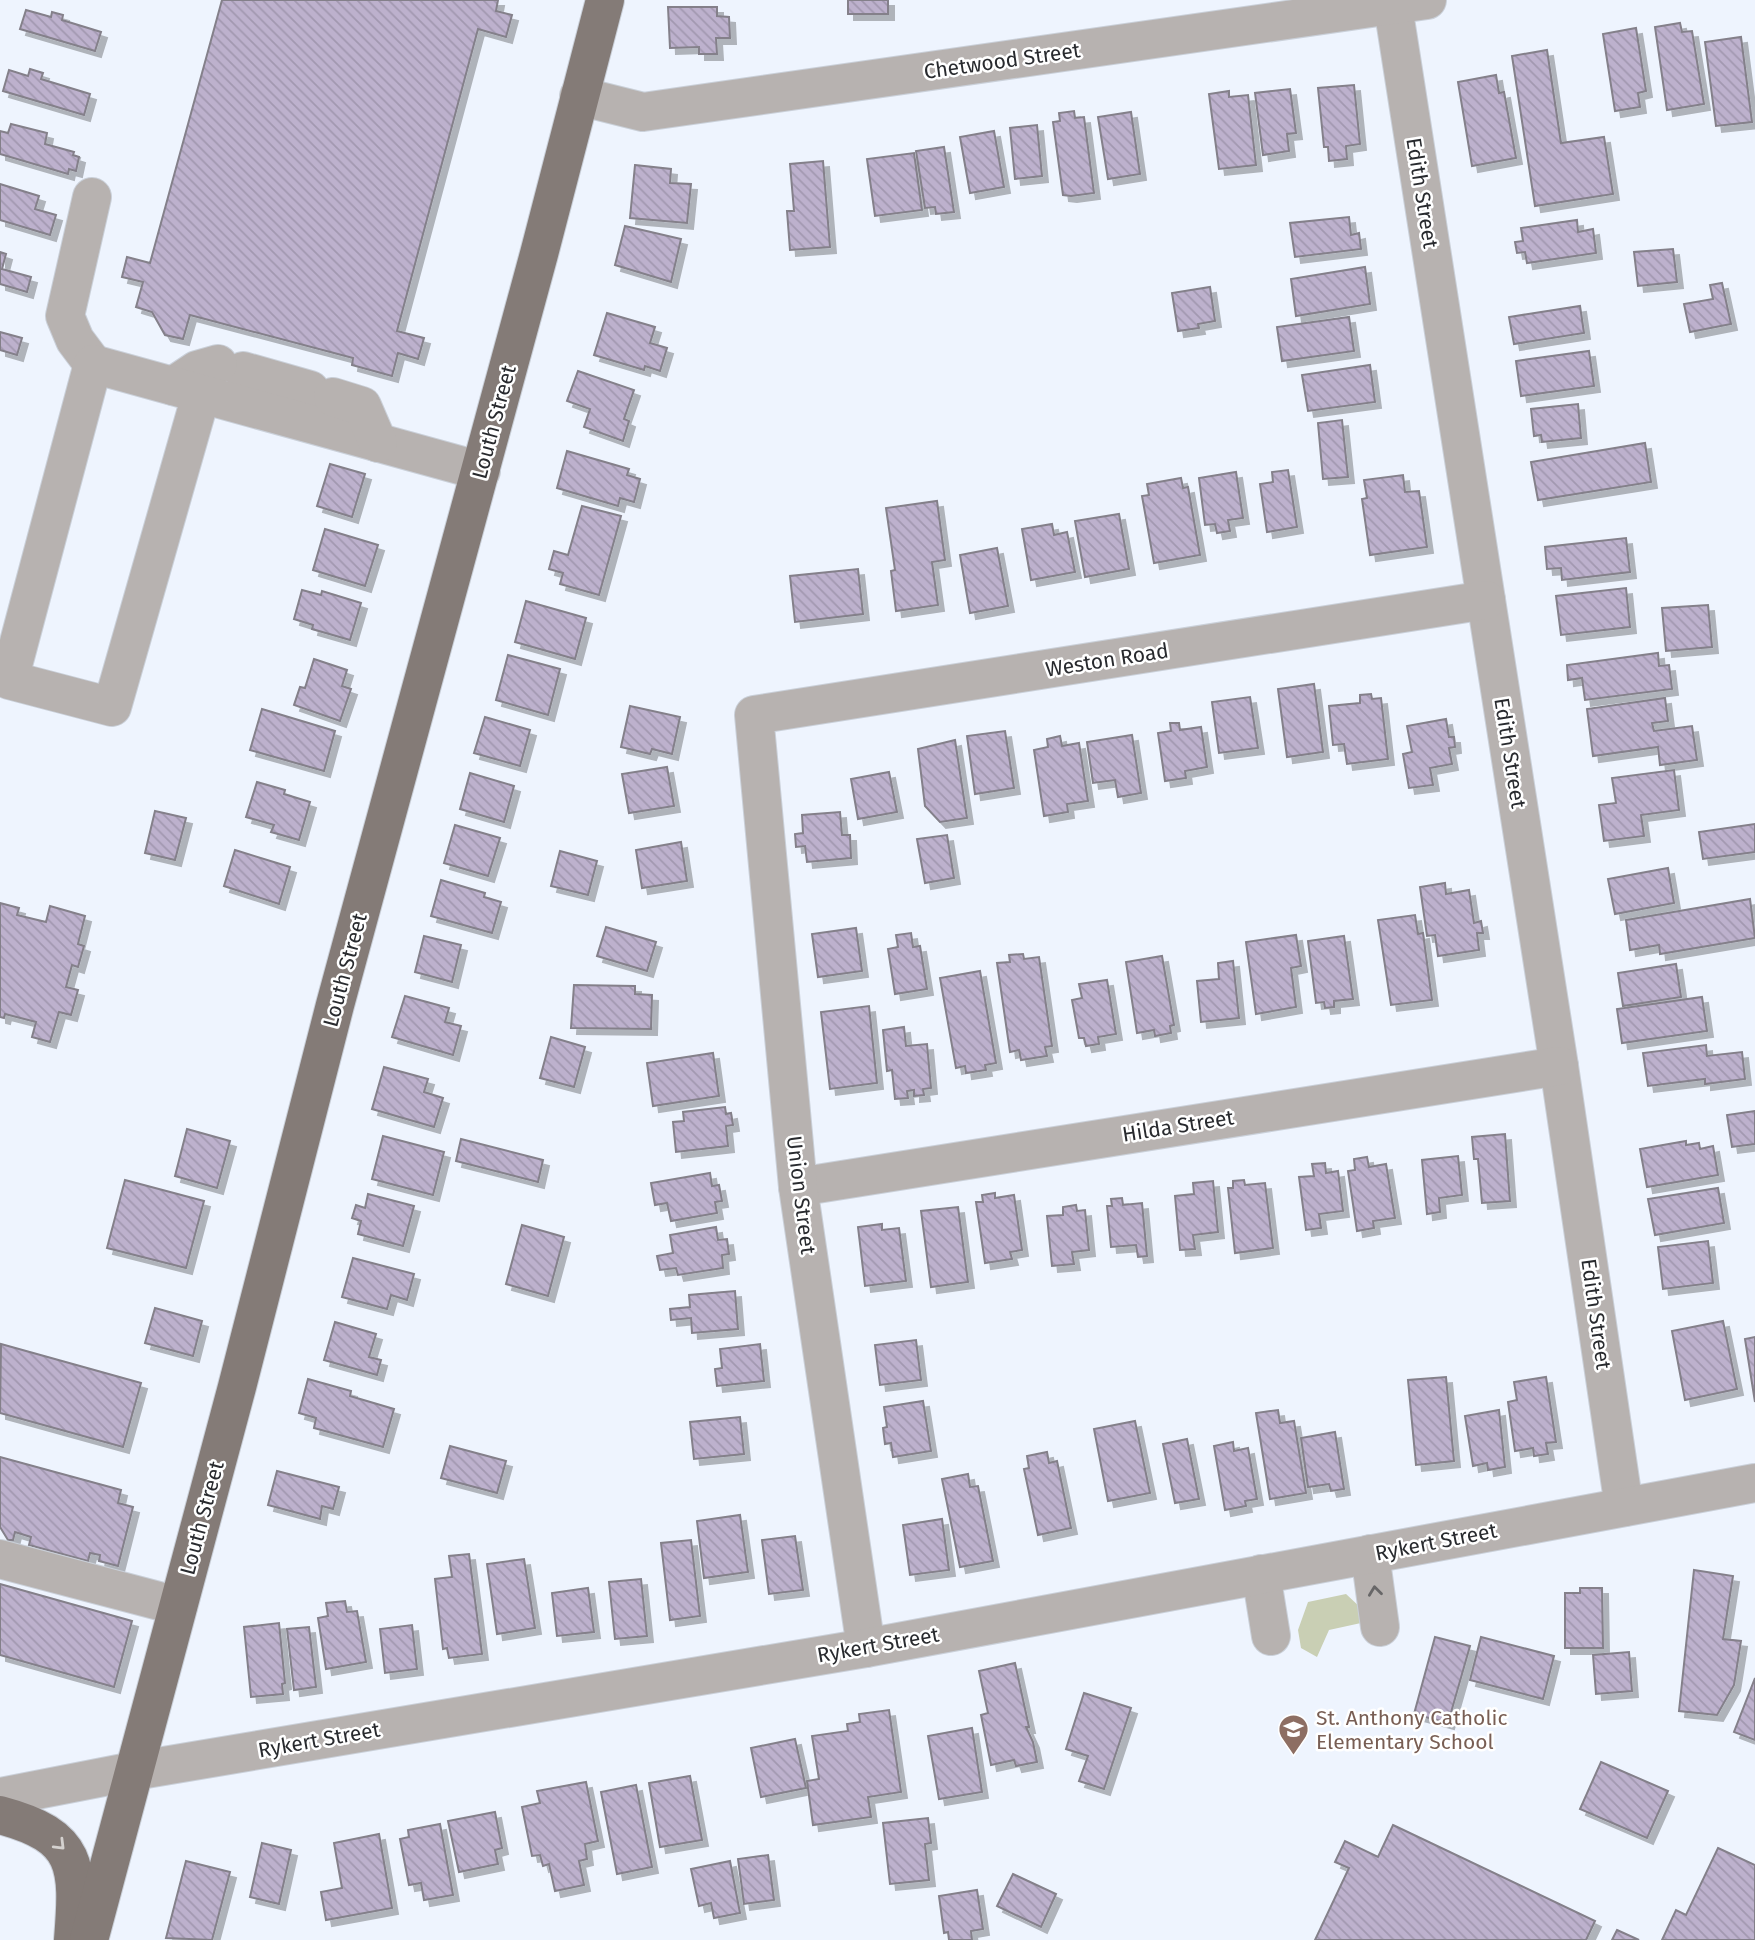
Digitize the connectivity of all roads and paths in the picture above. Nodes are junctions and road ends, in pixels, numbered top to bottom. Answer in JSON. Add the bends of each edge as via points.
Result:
{"nodes":[{"id":1,"x":605,"y":0,"type":"edge"},
{"id":2,"x":1404,"y":2,"type":"edge"},
{"id":3,"x":579,"y":96,"type":"junction"},
{"id":4,"x":92,"y":197,"type":"dead end"},
{"id":5,"x":93,"y":364,"type":"junction"},
{"id":6,"x":209,"y":379,"type":"junction"},
{"id":7,"x":378,"y":443,"type":"junction"},
{"id":8,"x":481,"y":471,"type":"junction"},
{"id":9,"x":1486,"y":600,"type":"junction"},
{"id":10,"x":756,"y":741,"type":"joint"},
{"id":11,"x":1559,"y":1066,"type":"junction"},
{"id":12,"x":798,"y":1187,"type":"junction"},
{"id":13,"x":1755,"y":1483,"type":"edge"},
{"id":14,"x":1624,"y":1507,"type":"junction"},
{"id":15,"x":1370,"y":1554,"type":"junction"},
{"id":16,"x":0,"y":1559,"type":"edge"},
{"id":17,"x":1261,"y":1574,"type":"junction"},
{"id":18,"x":178,"y":1606,"type":"junction"},
{"id":19,"x":1380,"y":1627,"type":"dead end"},
{"id":20,"x":1271,"y":1636,"type":"dead end"},
{"id":21,"x":866,"y":1648,"type":"junction"},
{"id":22,"x":134,"y":1771,"type":"junction"},
{"id":23,"x":0,"y":1797,"type":"edge"},
{"id":24,"x":0,"y":1815,"type":"edge"},
{"id":25,"x":73,"y":1940,"type":"edge"},
{"id":26,"x":89,"y":1940,"type":"edge"}],
"edges":[{"from":1,"to":3,"type":"main road","name":"Louth Street"},
{"from":2,"to":3,"type":"street","name":"Chetwood Street","via":[[643,112]]},
{"from":2,"to":9,"type":"street","name":"Edith Street"},
{"from":3,"to":8,"type":"main road","name":"Louth Street"},
{"from":4,"to":5,"type":"street","via":[[65,316]]},
{"from":5,"to":6,"type":"street"},
{"from":5,"to":6,"type":"street","via":[[9,680],[112,707]]},
{"from":6,"to":7,"type":"street"},
{"from":6,"to":7,"type":"street","via":[[322,393],[362,406]]},
{"from":7,"to":8,"type":"street"},
{"from":8,"to":18,"type":"main road","name":"Louth Street"},
{"from":9,"to":10,"type":"street","name":"Weston Road","via":[[754,715]]},
{"from":9,"to":11,"type":"street","name":"Edith Street"},
{"from":10,"to":12,"type":"street","name":"Union Street"},
{"from":11,"to":12,"type":"street","name":"Hilda Street"},
{"from":11,"to":14,"type":"street","name":"Edith Street"},
{"from":12,"to":21,"type":"street","name":"Union Street"},
{"from":13,"to":14,"type":"street","name":"Rykert Street"},
{"from":14,"to":15,"type":"street","name":"Rykert Street"},
{"from":15,"to":17,"type":"street","name":"Rykert Street"},
{"from":19,"to":15,"type":"street","one_way":true},
{"from":16,"to":18,"type":"street"},
{"from":17,"to":20,"type":"street"},
{"from":17,"to":21,"type":"street","name":"Rykert Street"},
{"from":18,"to":22,"type":"main road","name":"Louth Street"},
{"from":21,"to":22,"type":"street","name":"Rykert Street"},
{"from":22,"to":23,"type":"street","name":"Rykert Street"},
{"from":22,"to":26,"type":"main road","name":"Louth Street"},
{"from":24,"to":25,"type":"main road","one_way":true,"via":[[58,1840],[68,1852],[75,1881]]}]}
